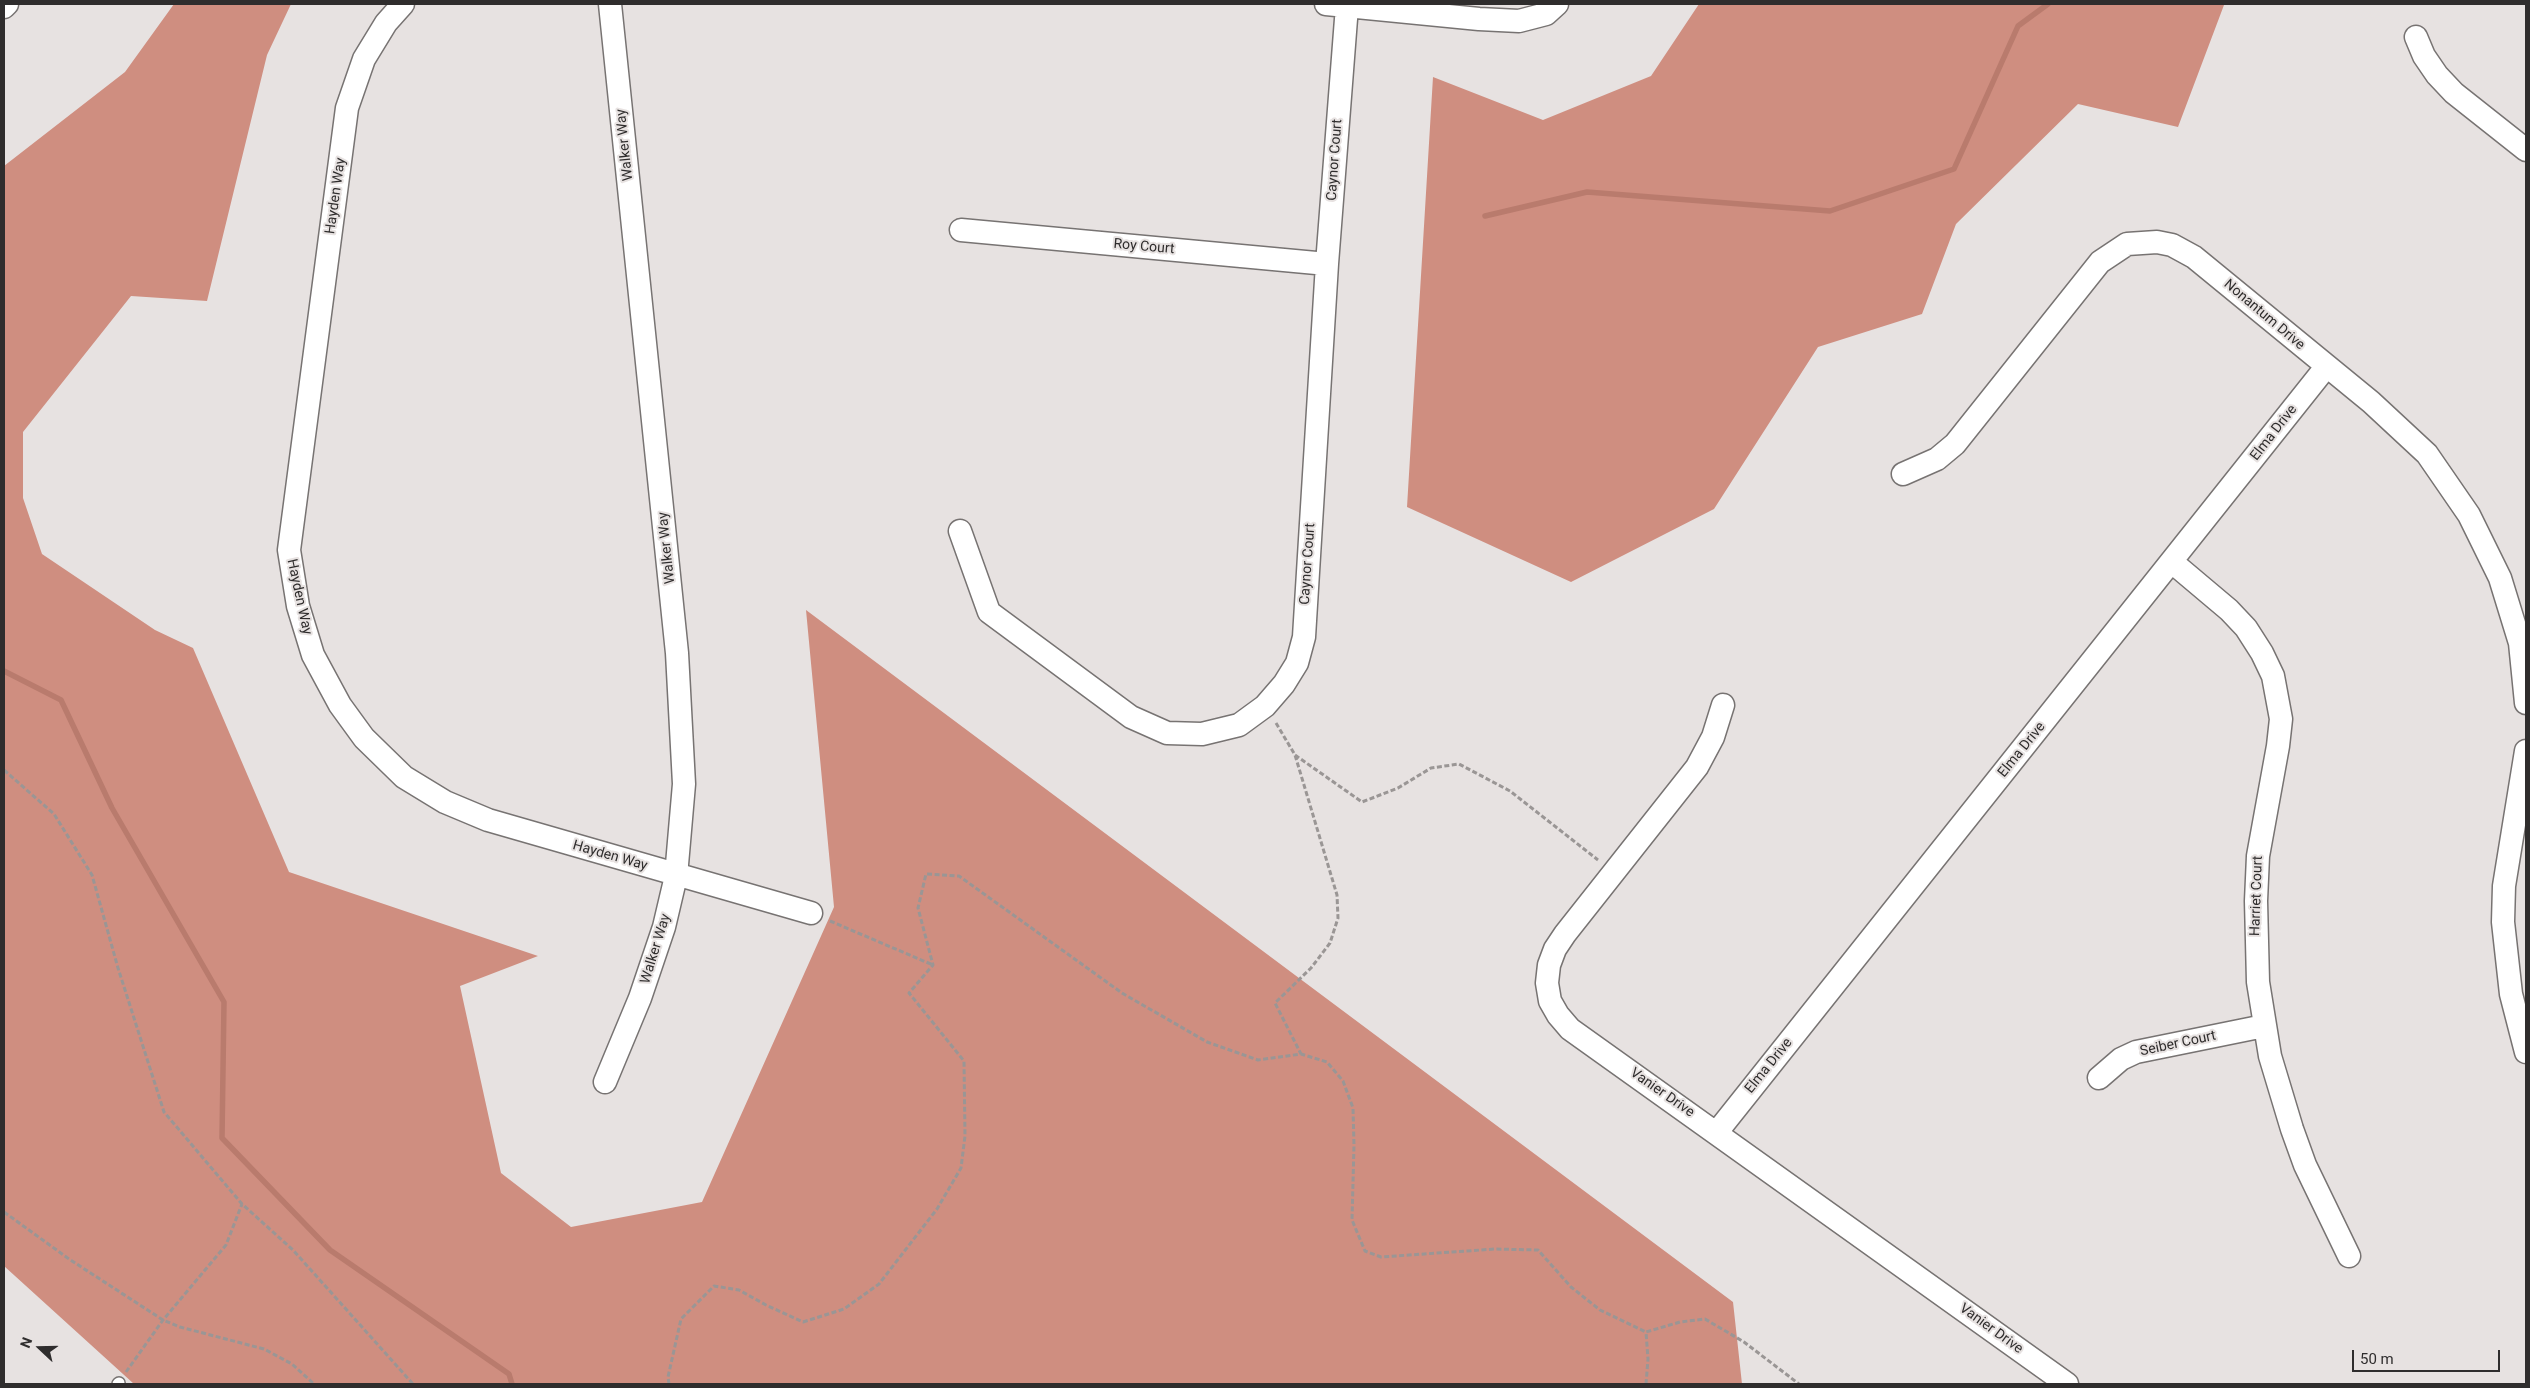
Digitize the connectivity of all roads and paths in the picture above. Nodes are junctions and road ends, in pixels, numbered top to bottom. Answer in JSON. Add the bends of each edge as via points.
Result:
{"nodes":[{"id":1,"x":7,"y":4,"type":"edge"},
{"id":2,"x":403,"y":4,"type":"edge"},
{"id":3,"x":610,"y":4,"type":"edge"},
{"id":4,"x":1558,"y":4,"type":"edge"},
{"id":5,"x":1337,"y":5,"type":"edge"},
{"id":6,"x":4,"y":7,"type":"edge"},
{"id":7,"x":2416,"y":37,"type":"dead end"},
{"id":8,"x":2526,"y":150,"type":"edge"},
{"id":9,"x":961,"y":230,"type":"dead end"},
{"id":10,"x":1327,"y":264,"type":"junction"},
{"id":11,"x":2326,"y":367,"type":"junction"},
{"id":12,"x":1903,"y":474,"type":"dead end"},
{"id":13,"x":960,"y":532,"type":"dead end"},
{"id":14,"x":2172,"y":562,"type":"junction"},
{"id":15,"x":2526,"y":703,"type":"edge"},
{"id":16,"x":1722,"y":705,"type":"dead end"},
{"id":17,"x":1265,"y":706,"type":"junction"},
{"id":18,"x":2526,"y":751,"type":"edge"},
{"id":19,"x":1295,"y":755,"type":"junction"},
{"id":20,"x":4,"y":770,"type":"edge"},
{"id":21,"x":1614,"y":872,"type":"junction"},
{"id":22,"x":676,"y":876,"type":"junction"},
{"id":23,"x":811,"y":913,"type":"joint"},
{"id":24,"x":933,"y":965,"type":"junction"},
{"id":25,"x":2264,"y":1026,"type":"junction"},
{"id":26,"x":2526,"y":1052,"type":"edge"},
{"id":27,"x":1301,"y":1054,"type":"junction"},
{"id":28,"x":2099,"y":1078,"type":"dead end"},
{"id":29,"x":606,"y":1082,"type":"dead end"},
{"id":30,"x":1717,"y":1132,"type":"junction"},
{"id":31,"x":242,"y":1204,"type":"junction"},
{"id":32,"x":4,"y":1212,"type":"edge"},
{"id":33,"x":2349,"y":1256,"type":"dead end"},
{"id":34,"x":163,"y":1320,"type":"junction"},
{"id":35,"x":1646,"y":1332,"type":"junction"},
{"id":36,"x":118,"y":1384,"type":"edge"},
{"id":37,"x":314,"y":1384,"type":"edge"},
{"id":38,"x":412,"y":1384,"type":"edge"},
{"id":39,"x":669,"y":1384,"type":"edge"},
{"id":40,"x":1646,"y":1384,"type":"edge"},
{"id":41,"x":1799,"y":1384,"type":"edge"},
{"id":42,"x":2067,"y":1384,"type":"edge"}],
"edges":[{"from":1,"to":6,"type":"street"},
{"from":2,"to":22,"type":"street","name":"Hayden Way","via":[[386,23],[364,59],[346,118],[289,550],[298,606],[313,655],[340,705],[364,738],[404,777],[445,802],[488,820]]},
{"from":3,"to":22,"type":"street","name":"Walker Way","via":[[677,653],[684,784]]},
{"from":4,"to":5,"type":"street","via":[[1546,14],[1519,21]]},
{"from":5,"to":10,"type":"street","name":"Caynor Court"},
{"from":7,"to":8,"type":"street","via":[[2424,56],[2454,93]]},
{"from":9,"to":10,"type":"street","name":"Roy Court"},
{"from":10,"to":17,"type":"street","name":"Caynor Court","via":[[1304,637],[1297,663]]},
{"from":11,"to":12,"type":"street","name":"Nonantum Drive","via":[[2183,250],[2157,242],[2127,244],[2100,262],[1955,444],[1937,459]]},
{"from":11,"to":14,"type":"street","name":"Elma Drive"},
{"from":11,"to":15,"type":"street","name":"Nonantum Drive","via":[[2371,402],[2427,454],[2469,515],[2511,610],[2520,643]]},
{"from":13,"to":17,"type":"street","name":"Caynor Court","via":[[990,612],[1131,717],[1167,733],[1202,734],[1239,726]]},
{"from":14,"to":25,"type":"street","name":"Harriet Court","via":[[2246,628],[2262,653],[2278,698],[2278,746],[2263,818],[2256,892],[2258,982]]},
{"from":14,"to":30,"type":"street","name":"Elma Drive"},
{"from":16,"to":21,"type":"street","name":"Vanier Drive","via":[[1713,737],[1697,767]]},
{"from":17,"to":19,"type":"path"},
{"from":18,"to":26,"type":"street","via":[[2504,886],[2503,922],[2511,994]]},
{"from":19,"to":21,"type":"path","via":[[1362,802],[1398,788],[1432,768],[1459,764],[1510,791]]},
{"from":19,"to":27,"type":"path","via":[[1337,896],[1338,918],[1330,943],[1311,968],[1276,1003]]},
{"from":20,"to":31,"type":"path","via":[[54,814],[92,875],[164,1112]]},
{"from":21,"to":30,"type":"street","name":"Vanier Drive","via":[[1555,949],[1547,983],[1550,1001],[1570,1029]]},
{"from":22,"to":23,"type":"street","name":"Hayden Way"},
{"from":22,"to":29,"type":"street","name":"Walker Way","via":[[653,963]]},
{"from":23,"to":24,"type":"path"},
{"from":24,"to":27,"type":"path","via":[[918,908],[926,874],[959,876],[1122,993],[1207,1042],[1258,1060]]},
{"from":24,"to":39,"type":"path","via":[[909,993],[964,1061],[965,1136],[961,1168],[932,1216],[879,1284],[844,1309],[803,1322],[739,1290],[714,1286],[681,1319]]},
{"from":25,"to":28,"type":"street","name":"Seiber Court","via":[[2136,1052],[2121,1059]]},
{"from":25,"to":33,"type":"street","name":"Harriet Court","via":[[2279,1087],[2305,1165]]},
{"from":27,"to":35,"type":"path","via":[[1327,1062],[1343,1081],[1353,1108],[1352,1220],[1365,1251],[1381,1257],[1495,1249],[1538,1250],[1571,1286],[1600,1310]]},
{"from":30,"to":42,"type":"street","name":"Vanier Drive"},
{"from":31,"to":34,"type":"path","via":[[226,1245]]},
{"from":31,"to":38,"type":"path","via":[[294,1250]]},
{"from":32,"to":34,"type":"path","via":[[69,1260]]},
{"from":34,"to":36,"type":"path"},
{"from":34,"to":37,"type":"path","via":[[264,1349],[292,1364]]},
{"from":35,"to":40,"type":"path"},
{"from":35,"to":41,"type":"path","via":[[1706,1318]]}]}
